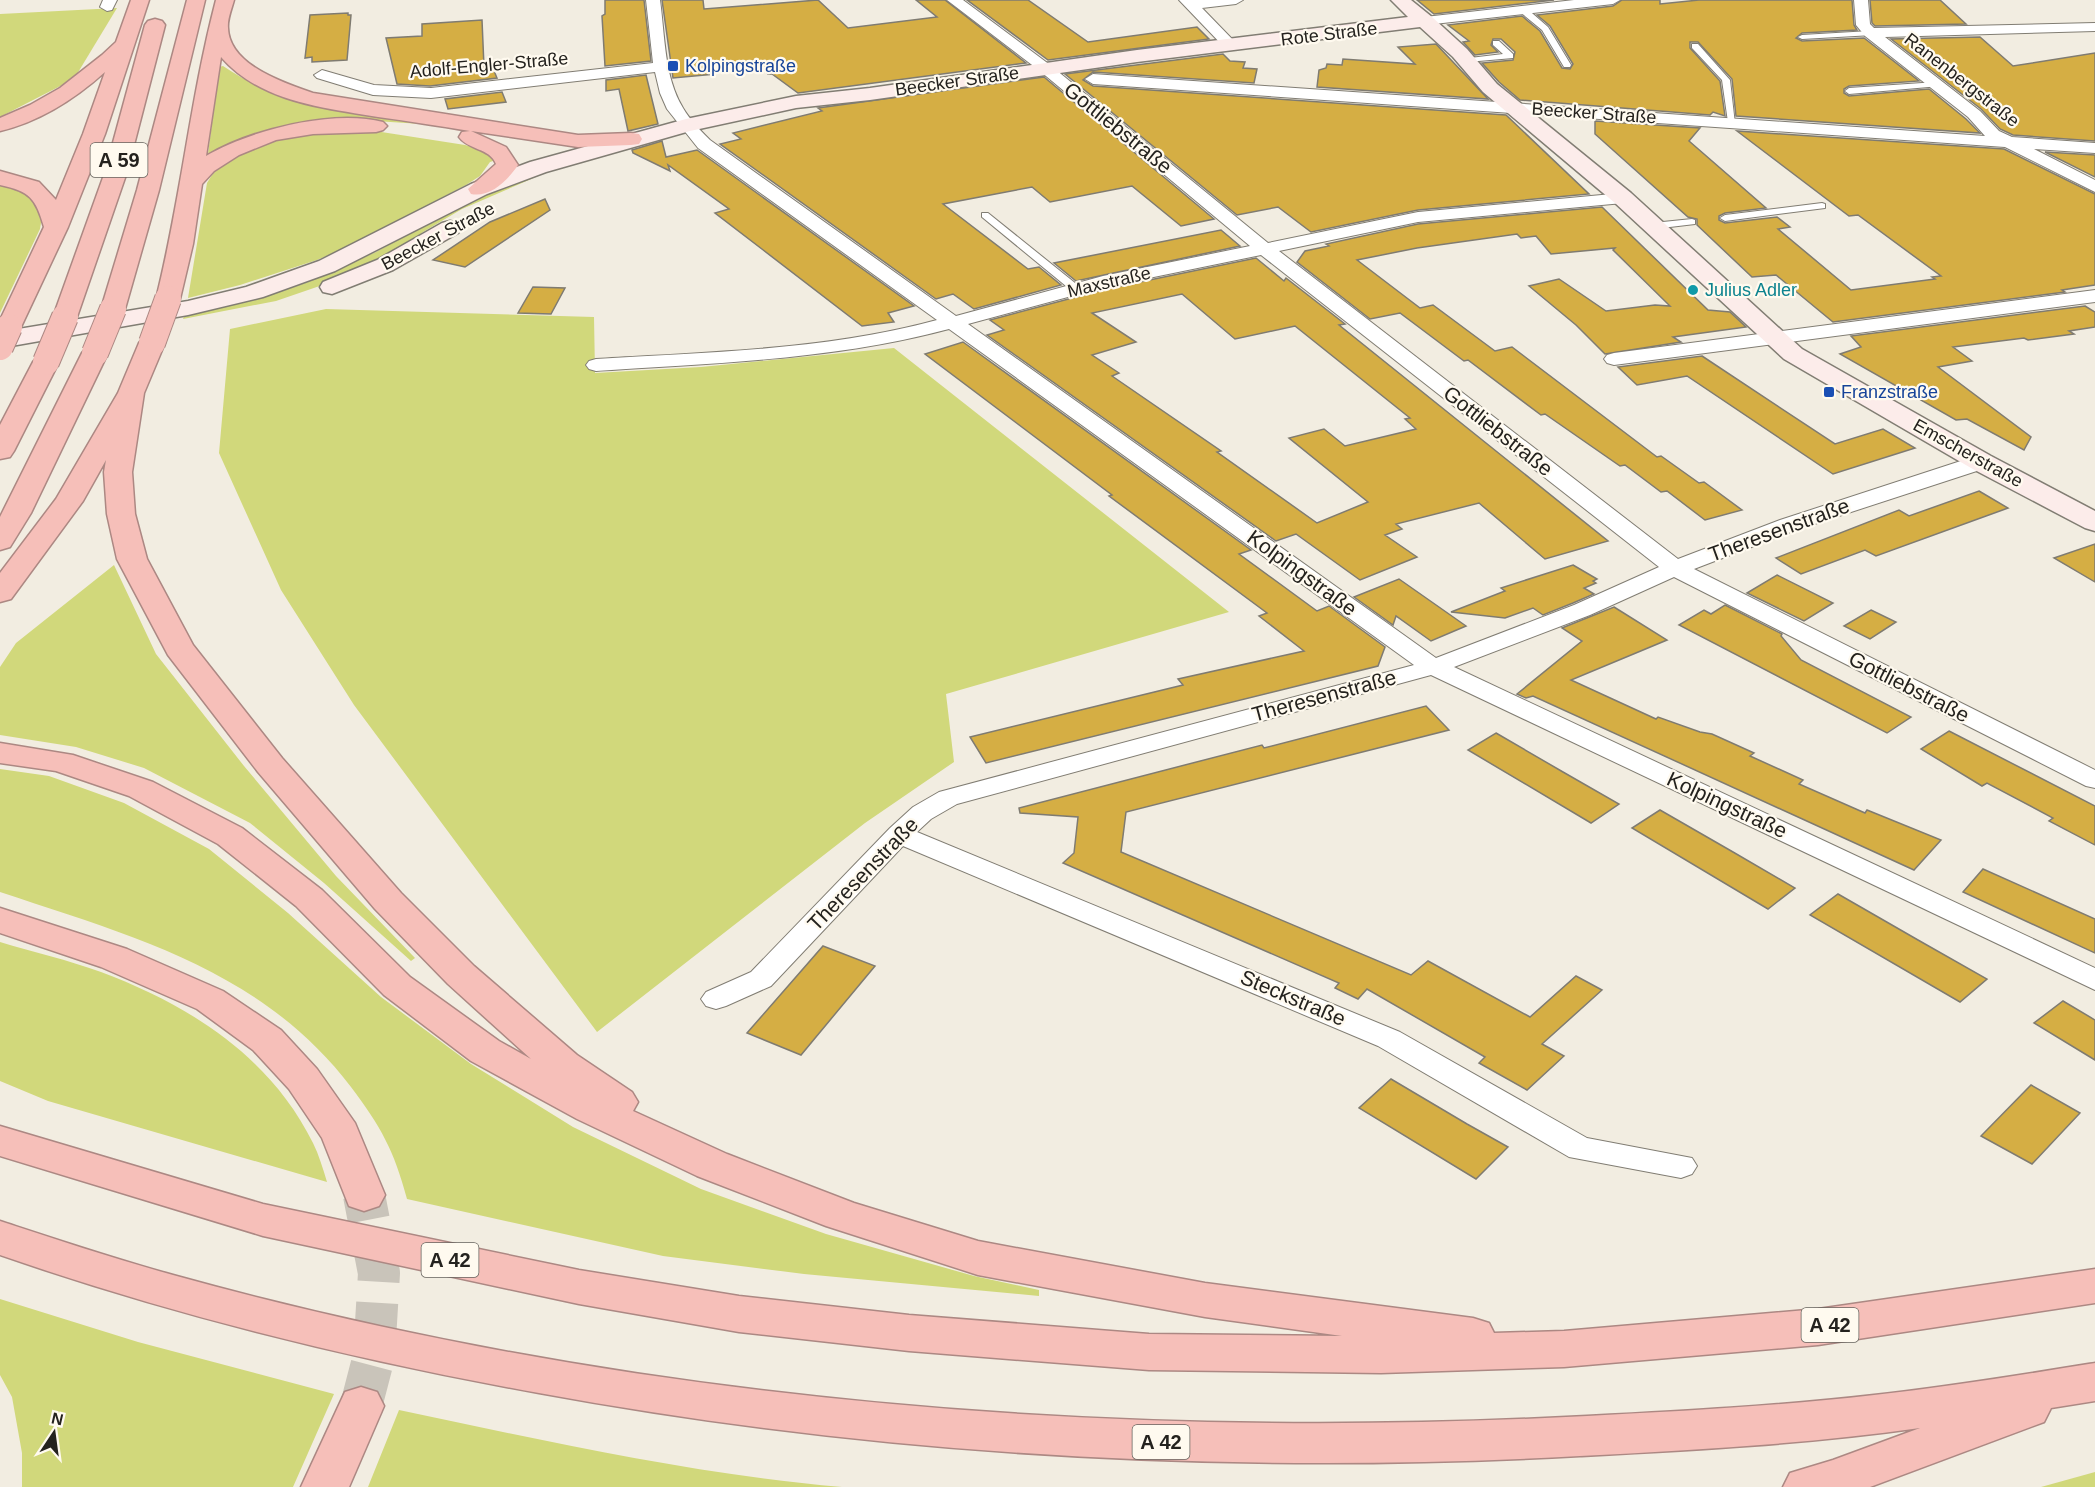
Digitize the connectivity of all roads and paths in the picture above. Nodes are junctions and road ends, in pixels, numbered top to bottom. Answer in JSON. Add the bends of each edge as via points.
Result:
{"nodes":[{"id":1,"x":196,"y":0,"type":"edge"},
{"id":2,"x":225,"y":0,"type":"edge"},
{"id":3,"x":653,"y":0,"type":"edge"},
{"id":4,"x":954,"y":0,"type":"edge"},
{"id":5,"x":1236,"y":0,"type":"edge"},
{"id":6,"x":1400,"y":0,"type":"edge"},
{"id":7,"x":1613,"y":0,"type":"edge"},
{"id":8,"x":1861,"y":0,"type":"edge"},
{"id":9,"x":1188,"y":2,"type":"edge"},
{"id":10,"x":150,"y":4,"type":"edge"},
{"id":11,"x":1522,"y":9,"type":"junction"},
{"id":12,"x":1425,"y":21,"type":"junction"},
{"id":13,"x":218,"y":27,"type":"junction"},
{"id":14,"x":2095,"y":27,"type":"edge"},
{"id":15,"x":1870,"y":33,"type":"junction"},
{"id":16,"x":1802,"y":37,"type":"dead end"},
{"id":17,"x":1496,"y":43,"type":"dead end"},
{"id":18,"x":126,"y":44,"type":"junction"},
{"id":19,"x":1230,"y":45,"type":"junction"},
{"id":20,"x":1695,"y":46,"type":"dead end"},
{"id":21,"x":1465,"y":56,"type":"junction"},
{"id":22,"x":1567,"y":65,"type":"dead end"},
{"id":23,"x":662,"y":67,"type":"junction"},
{"id":24,"x":1044,"y":68,"type":"junction"},
{"id":25,"x":322,"y":75,"type":"dead end"},
{"id":26,"x":1093,"y":79,"type":"dead end"},
{"id":27,"x":1937,"y":84,"type":"junction"},
{"id":28,"x":1849,"y":91,"type":"dead end"},
{"id":29,"x":1512,"y":107,"type":"junction"},
{"id":30,"x":1537,"y":109,"type":"junction"},
{"id":31,"x":1732,"y":122,"type":"junction"},
{"id":32,"x":0,"y":125,"type":"edge"},
{"id":33,"x":690,"y":129,"type":"junction"},
{"id":34,"x":470,"y":137,"type":"junction"},
{"id":35,"x":2007,"y":142,"type":"junction"},
{"id":36,"x":2095,"y":148,"type":"edge"},
{"id":37,"x":589,"y":152,"type":"junction"},
{"id":38,"x":0,"y":178,"type":"edge"},
{"id":39,"x":190,"y":184,"type":"junction"},
{"id":40,"x":2095,"y":187,"type":"edge"},
{"id":41,"x":479,"y":189,"type":"junction"},
{"id":42,"x":1623,"y":198,"type":"junction"},
{"id":43,"x":1822,"y":206,"type":"dead end"},
{"id":44,"x":985,"y":215,"type":"dead end"},
{"id":45,"x":1725,"y":219,"type":"dead end"},
{"id":46,"x":1692,"y":222,"type":"dead end"},
{"id":47,"x":1653,"y":226,"type":"junction"},
{"id":48,"x":56,"y":227,"type":"junction"},
{"id":49,"x":1263,"y":248,"type":"junction"},
{"id":50,"x":1076,"y":289,"type":"junction"},
{"id":51,"x":2095,"y":296,"type":"edge"},
{"id":52,"x":951,"y":322,"type":"junction"},
{"id":53,"x":1772,"y":337,"type":"junction"},
{"id":54,"x":3,"y":338,"type":"edge"},
{"id":55,"x":0,"y":357,"type":"edge"},
{"id":56,"x":1614,"y":360,"type":"dead end"},
{"id":57,"x":596,"y":365,"type":"dead end"},
{"id":58,"x":131,"y":393,"type":"junction"},
{"id":59,"x":0,"y":451,"type":"edge"},
{"id":60,"x":1981,"y":462,"type":"junction"},
{"id":61,"x":2095,"y":522,"type":"edge"},
{"id":62,"x":0,"y":541,"type":"edge"},
{"id":63,"x":1675,"y":568,"type":"junction"},
{"id":64,"x":0,"y":593,"type":"edge"},
{"id":65,"x":1433,"y":667,"type":"junction"},
{"id":66,"x":0,"y":753,"type":"edge"},
{"id":67,"x":2095,"y":780,"type":"edge"},
{"id":68,"x":899,"y":834,"type":"junction"},
{"id":69,"x":0,"y":920,"type":"edge"},
{"id":70,"x":2095,"y":980,"type":"edge"},
{"id":71,"x":716,"y":999,"type":"dead end"},
{"id":72,"x":0,"y":1141,"type":"edge"},
{"id":73,"x":712,"y":1165,"type":"junction"},
{"id":74,"x":1681,"y":1166,"type":"dead end"},
{"id":75,"x":364,"y":1195,"type":"tunnel mouth"},
{"id":76,"x":0,"y":1238,"type":"edge"},
{"id":77,"x":2095,"y":1286,"type":"edge"},
{"id":78,"x":1564,"y":1349,"type":"junction"},
{"id":79,"x":2095,"y":1382,"type":"edge"},
{"id":80,"x":361,"y":1406,"type":"tunnel mouth"},
{"id":81,"x":325,"y":1487,"type":"edge"},
{"id":82,"x":1807,"y":1487,"type":"edge"}],
"edges":[{"from":1,"to":62,"type":"highway","number":"A 59","bridge":true,"via":[[113,309],[27,493]]},
{"from":2,"to":13,"type":"highway"},
{"from":3,"to":23,"type":"street","name":"Kolpingstraße"},
{"from":4,"to":24,"type":"street","name":"Gottliebstraße"},
{"from":5,"to":9,"type":"street"},
{"from":6,"to":12,"type":"street","name":"Emscherstraße"},
{"from":7,"to":11,"type":"street","name":"Rote Straße"},
{"from":8,"to":15,"type":"street","via":[[1863,25]]},
{"from":9,"to":19,"type":"street"},
{"from":10,"to":18,"type":"highway"},
{"from":10,"to":59,"type":"highway","number":"A 59","bridge":true,"via":[[139,79],[116,172],[66,317]]},
{"from":11,"to":12,"type":"street","name":"Rote Straße"},
{"from":11,"to":22,"type":"lane","via":[[1545,29]]},
{"from":12,"to":19,"type":"street","name":"Rote Straße"},
{"from":12,"to":21,"type":"street","name":"Emscherstraße"},
{"from":13,"to":37,"type":"highway","via":[[228,53],[246,71],[317,101]]},
{"from":13,"to":39,"type":"highway"},
{"from":14,"to":15,"type":"street"},
{"from":15,"to":16,"type":"lane"},
{"from":15,"to":27,"type":"street","name":"Ranenbergstraße"},
{"from":17,"to":21,"type":"lane","via":[[1510,56]]},
{"from":18,"to":32,"type":"highway","via":[[62,98]]},
{"from":18,"to":48,"type":"highway"},
{"from":19,"to":24,"type":"street","name":"Rote Straße"},
{"from":20,"to":31,"type":"lane","via":[[1726,80]]},
{"from":21,"to":29,"type":"street","name":"Emscherstraße","via":[[1490,88]]},
{"from":21,"to":30,"type":"street","name":"Emscherstraße"},
{"from":23,"to":25,"type":"street","name":"Adolf-Engler-Straße","via":[[430,93],[373,90]]},
{"from":23,"to":33,"type":"street","name":"Kolpingstraße","via":[[671,101]]},
{"from":24,"to":33,"type":"street","name":"Beecker Straße","via":[[796,102]]},
{"from":24,"to":49,"type":"street","name":"Gottliebstraße"},
{"from":26,"to":29,"type":"street","name":"Beecker Straße"},
{"from":27,"to":28,"type":"lane"},
{"from":27,"to":35,"type":"street","name":"Ranenbergstraße"},
{"from":29,"to":30,"type":"street","name":"Beecker Straße"},
{"from":29,"to":42,"type":"street","name":"Emscherstraße"},
{"from":30,"to":31,"type":"street","name":"Beecker Straße"},
{"from":30,"to":42,"type":"street","name":"Emscherstraße","via":[[1567,133]]},
{"from":31,"to":35,"type":"street","name":"Beecker Straße"},
{"from":33,"to":37,"type":"street","name":"Beecker Straße"},
{"from":33,"to":37,"type":"street","name":"Beecker Straße","via":[[631,139]]},
{"from":33,"to":52,"type":"street","name":"Kolpingstraße","via":[[704,144]]},
{"from":34,"to":37,"type":"highway"},
{"from":34,"to":39,"type":"highway","via":[[387,126],[316,127],[240,146],[212,162]]},
{"from":34,"to":41,"type":"highway","via":[[503,154],[507,165]]},
{"from":35,"to":36,"type":"street","name":"Beecker Straße"},
{"from":35,"to":40,"type":"street","name":"Ranenbergstraße"},
{"from":37,"to":41,"type":"street","name":"Beecker Straße"},
{"from":37,"to":55,"type":"street","name":"Beecker Straße","via":[[385,266],[301,298]]},
{"from":38,"to":48,"type":"highway","via":[[41,192]]},
{"from":39,"to":58,"type":"highway","bridge":true,"via":[[183,238],[168,299]]},
{"from":41,"to":54,"type":"street","name":"Beecker Straße","via":[[353,255],[254,292],[188,308]]},
{"from":42,"to":47,"type":"street","name":"Emscherstraße"},
{"from":42,"to":49,"type":"street","name":"Maxstraße","via":[[1418,217]]},
{"from":43,"to":45,"type":"lane"},
{"from":44,"to":50,"type":"lane"},
{"from":46,"to":47,"type":"lane"},
{"from":47,"to":53,"type":"street","name":"Emscherstraße"},
{"from":48,"to":54,"type":"highway"},
{"from":49,"to":50,"type":"street","name":"Maxstraße"},
{"from":49,"to":63,"type":"street","name":"Gottliebstraße"},
{"from":50,"to":52,"type":"street","name":"Maxstraße"},
{"from":51,"to":53,"type":"street"},
{"from":52,"to":57,"type":"street","name":"Maxstraße","via":[[905,335],[780,353]]},
{"from":52,"to":65,"type":"street","name":"Kolpingstraße"},
{"from":53,"to":56,"type":"street"},
{"from":53,"to":60,"type":"street","name":"Emscherstraße","via":[[1793,354]]},
{"from":58,"to":64,"type":"highway","via":[[69,501]]},
{"from":58,"to":73,"type":"highway","via":[[118,472],[121,514],[132,559],[179,648],[270,765],[388,901],[460,975],[563,1065]]},
{"from":60,"to":61,"type":"street","name":"Emscherstraße"},
{"from":60,"to":63,"type":"street","name":"Theresenstraße","via":[[1788,525]]},
{"from":63,"to":65,"type":"street","name":"Theresenstraße","via":[[1582,610]]},
{"from":63,"to":67,"type":"street","name":"Gottliebstraße"},
{"from":65,"to":68,"type":"street","name":"Theresenstraße","via":[[948,798],[922,813]]},
{"from":65,"to":70,"type":"street","name":"Kolpingstraße"},
{"from":66,"to":73,"type":"highway","via":[[61,762],[141,789],[230,836],[309,898],[397,986],[485,1052],[591,1109]]},
{"from":68,"to":71,"type":"street","name":"Theresenstraße","via":[[761,979]]},
{"from":68,"to":74,"type":"street","name":"Steckstraße","via":[[1389,1039],[1581,1149]]},
{"from":69,"to":75,"type":"highway","via":[[114,958],[210,1000],[267,1040],[303,1079],[341,1134]]},
{"from":72,"to":78,"type":"highway","number":"A 42","via":[[263,1220],[579,1287],[739,1314],[909,1333],[1149,1352],[1381,1355]]},
{"from":73,"to":78,"type":"highway","via":[[841,1215],[978,1258],[1205,1300]]},
{"from":76,"to":79,"type":"highway","number":"A 42","via":[[70,1263],[395,1347],[686,1400],[976,1433],[1122,1442],[1512,1442],[1803,1422],[1984,1401]]},
{"from":77,"to":78,"type":"highway","number":"A 42","via":[[1818,1327]]},
{"from":79,"to":82,"type":"highway"},
{"from":80,"to":81,"type":"highway"}]}
